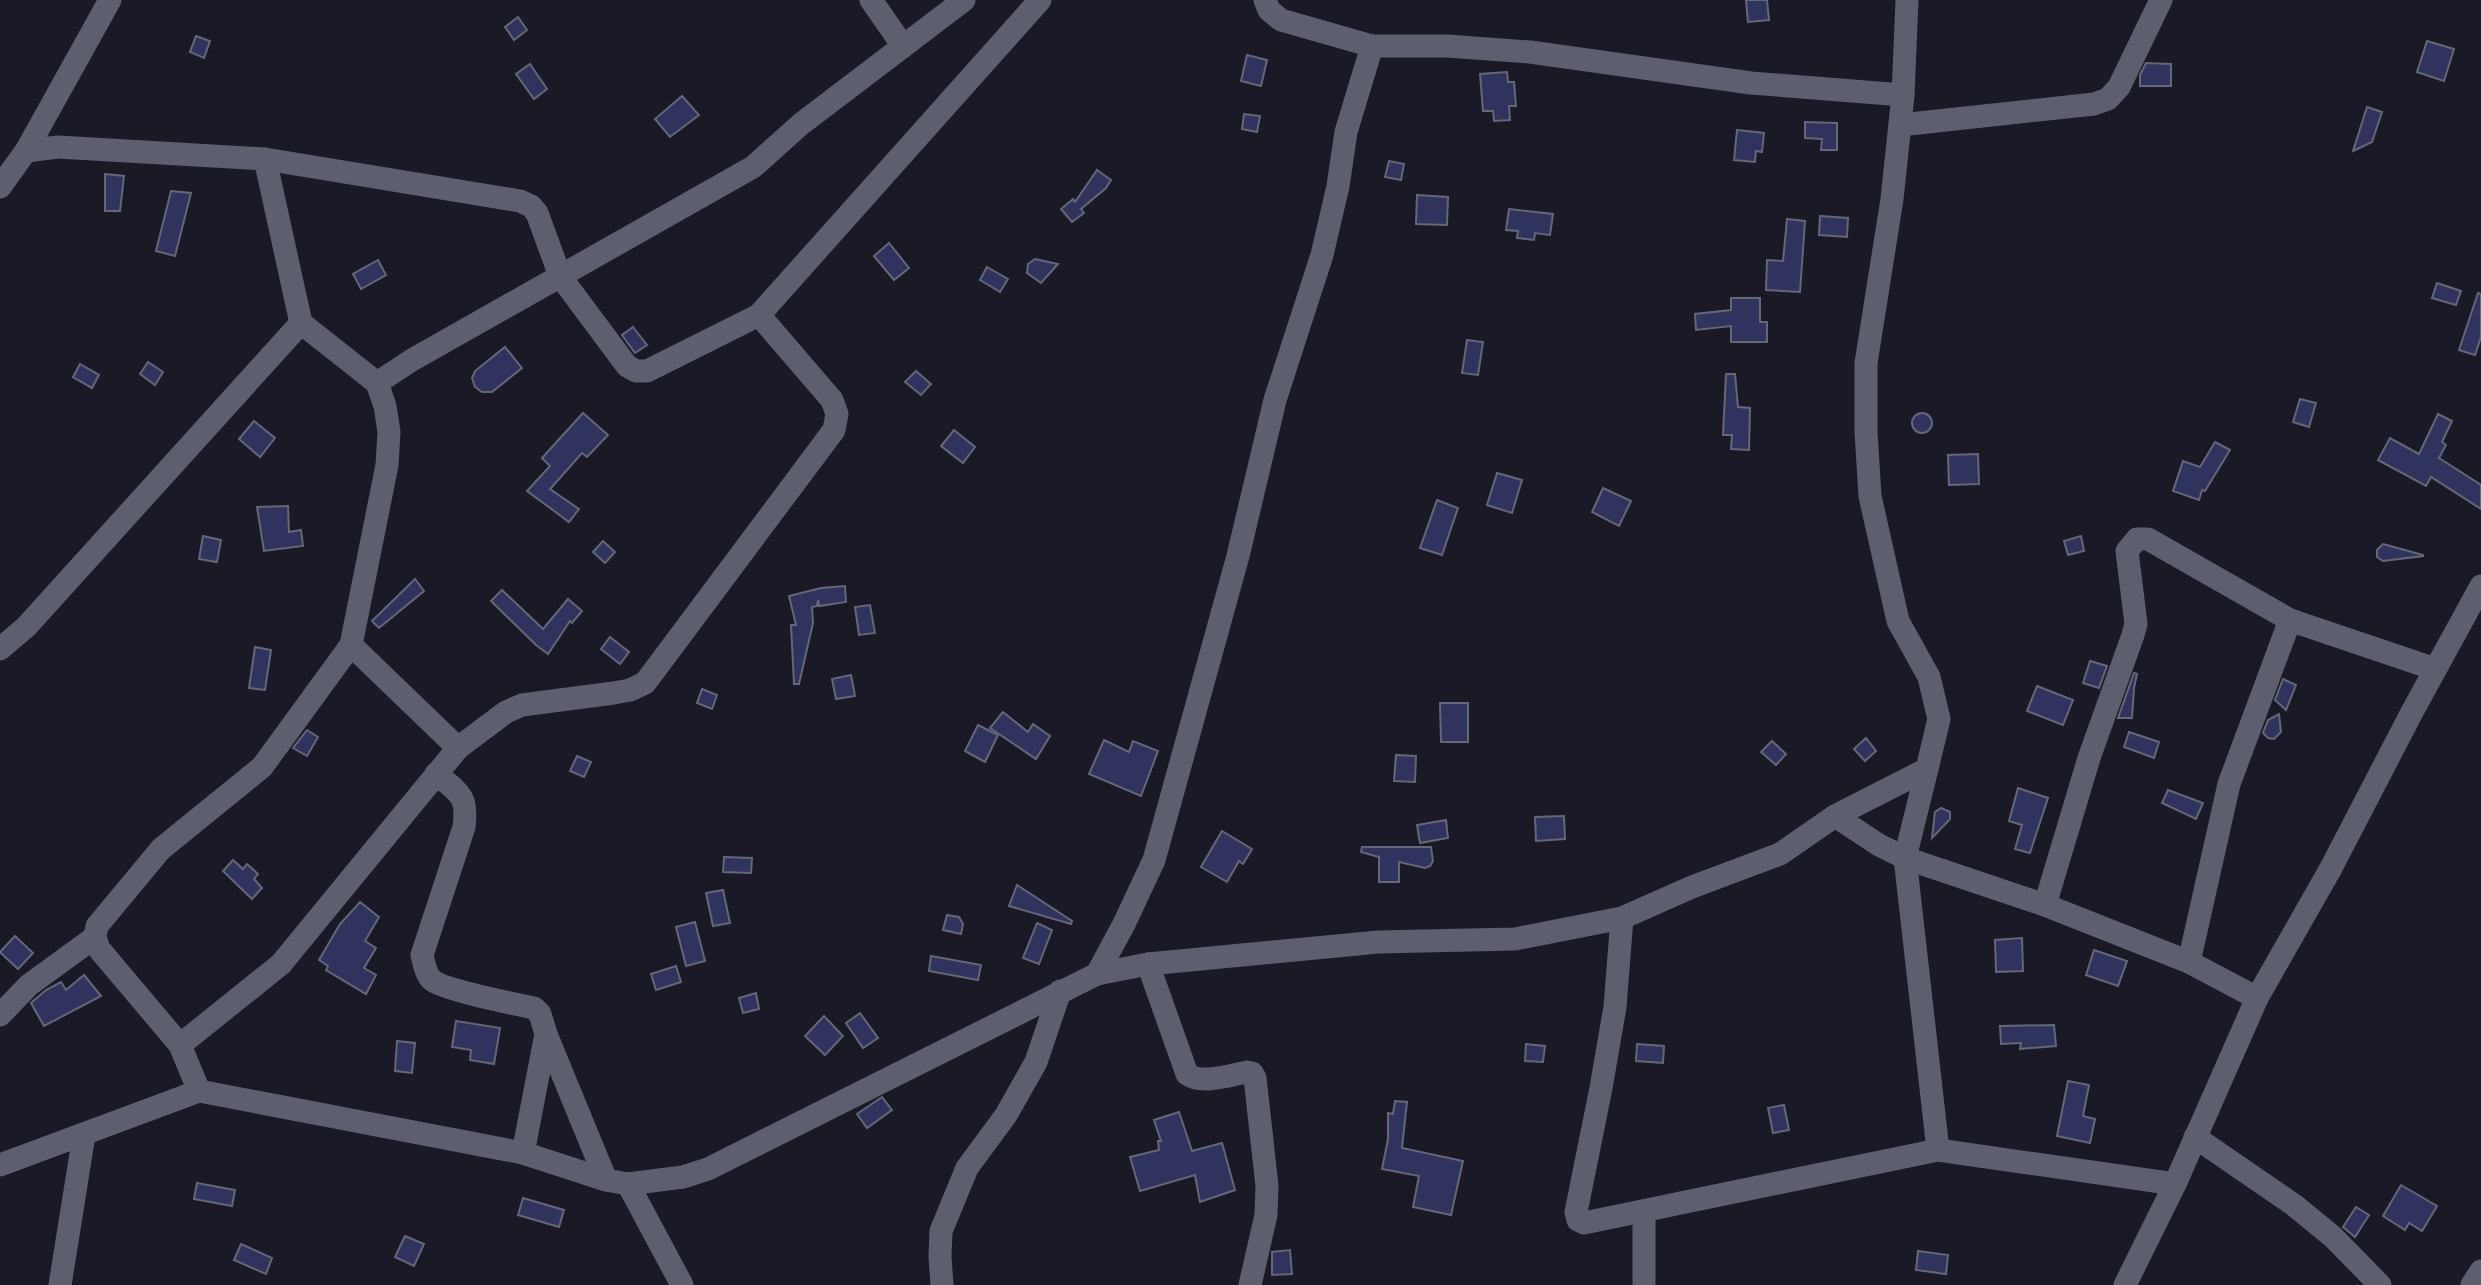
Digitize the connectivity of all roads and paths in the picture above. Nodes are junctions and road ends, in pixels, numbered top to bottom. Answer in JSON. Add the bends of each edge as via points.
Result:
{"nodes":[{"id":1,"x":110,"y":0,"type":"edge"},
{"id":2,"x":871,"y":0,"type":"edge"},
{"id":3,"x":964,"y":0,"type":"edge"},
{"id":4,"x":1040,"y":0,"type":"edge"},
{"id":5,"x":1265,"y":0,"type":"edge"},
{"id":6,"x":1907,"y":0,"type":"edge"},
{"id":7,"x":2161,"y":0,"type":"edge"},
{"id":8,"x":903,"y":46,"type":"junction"},
{"id":9,"x":1372,"y":46,"type":"junction"},
{"id":10,"x":1903,"y":95,"type":"junction"},
{"id":11,"x":1900,"y":125,"type":"junction"},
{"id":12,"x":26,"y":151,"type":"junction"},
{"id":13,"x":265,"y":159,"type":"junction"},
{"id":14,"x":0,"y":187,"type":"edge"},
{"id":15,"x":560,"y":276,"type":"junction"},
{"id":16,"x":759,"y":315,"type":"junction"},
{"id":17,"x":301,"y":323,"type":"junction"},
{"id":18,"x":377,"y":383,"type":"junction"},
{"id":19,"x":2481,"y":586,"type":"edge"},
{"id":20,"x":2290,"y":620,"type":"junction"},
{"id":21,"x":351,"y":645,"type":"junction"},
{"id":22,"x":0,"y":649,"type":"edge"},
{"id":23,"x":2435,"y":669,"type":"junction"},
{"id":24,"x":458,"y":748,"type":"junction"},
{"id":25,"x":1927,"y":769,"type":"junction"},
{"id":26,"x":436,"y":774,"type":"junction"},
{"id":27,"x":1835,"y":816,"type":"junction"},
{"id":28,"x":1905,"y":858,"type":"junction"},
{"id":29,"x":2045,"y":905,"type":"junction"},
{"id":30,"x":1622,"y":918,"type":"junction"},
{"id":31,"x":95,"y":937,"type":"junction"},
{"id":32,"x":2189,"y":961,"type":"junction"},
{"id":33,"x":1147,"y":964,"type":"junction"},
{"id":34,"x":1097,"y":974,"type":"junction"},
{"id":35,"x":1060,"y":991,"type":"junction"},
{"id":36,"x":2257,"y":998,"type":"junction"},
{"id":37,"x":0,"y":1015,"type":"edge"},
{"id":38,"x":546,"y":1034,"type":"junction"},
{"id":39,"x":180,"y":1045,"type":"junction"},
{"id":40,"x":199,"y":1091,"type":"junction"},
{"id":41,"x":84,"y":1135,"type":"junction"},
{"id":42,"x":2194,"y":1137,"type":"junction"},
{"id":43,"x":1938,"y":1150,"type":"junction"},
{"id":44,"x":523,"y":1153,"type":"junction"},
{"id":45,"x":0,"y":1165,"type":"edge"},
{"id":46,"x":617,"y":1182,"type":"junction"},
{"id":47,"x":2175,"y":1184,"type":"junction"},
{"id":48,"x":1644,"y":1211,"type":"junction"},
{"id":49,"x":2481,"y":1271,"type":"edge"},
{"id":50,"x":60,"y":1285,"type":"edge"},
{"id":51,"x":682,"y":1285,"type":"edge"},
{"id":52,"x":942,"y":1285,"type":"edge"},
{"id":53,"x":1250,"y":1285,"type":"edge"},
{"id":54,"x":1644,"y":1285,"type":"edge"},
{"id":55,"x":2125,"y":1285,"type":"edge"},
{"id":56,"x":2380,"y":1285,"type":"edge"},
{"id":57,"x":2472,"y":1285,"type":"edge"}],
"edges":[{"from":1,"to":12,"type":"street"},
{"from":2,"to":8,"type":"street"},
{"from":3,"to":8,"type":"street"},
{"from":4,"to":16,"type":"street"},
{"from":5,"to":9,"type":"street","via":[[1281,20]]},
{"from":6,"to":10,"type":"street"},
{"from":7,"to":11,"type":"street","via":[[2119,87],[2108,99]]},
{"from":8,"to":15,"type":"street","via":[[753,167]]},
{"from":9,"to":10,"type":"street","via":[[1530,52],[1751,83]]},
{"from":9,"to":34,"type":"street","via":[[1346,132],[1322,255],[1275,400],[1238,556],[1154,860]]},
{"from":10,"to":11,"type":"street"},
{"from":11,"to":25,"type":"street","via":[[1866,363],[1866,432],[1870,496],[1898,621],[1929,677],[1940,719]]},
{"from":12,"to":13,"type":"street","via":[[70,148]]},
{"from":12,"to":14,"type":"street"},
{"from":13,"to":15,"type":"street","via":[[520,201],[537,213]]},
{"from":13,"to":17,"type":"street"},
{"from":15,"to":16,"type":"street","via":[[627,366],[636,370],[647,371]]},
{"from":15,"to":18,"type":"street"},
{"from":16,"to":24,"type":"street","via":[[832,400],[837,414],[834,430],[645,683],[622,691],[522,705]]},
{"from":17,"to":18,"type":"street"},
{"from":17,"to":22,"type":"street","via":[[26,626]]},
{"from":18,"to":21,"type":"street","via":[[386,406],[387,465]]},
{"from":19,"to":23,"type":"street"},
{"from":20,"to":23,"type":"street"},
{"from":20,"to":29,"type":"street","via":[[2148,539],[2131,544],[2127,551],[2136,624]]},
{"from":20,"to":32,"type":"street","via":[[2229,784]]},
{"from":21,"to":24,"type":"street"},
{"from":21,"to":31,"type":"street","via":[[262,767],[161,849],[97,926]]},
{"from":23,"to":36,"type":"street"},
{"from":24,"to":26,"type":"street"},
{"from":25,"to":27,"type":"street"},
{"from":25,"to":28,"type":"street"},
{"from":26,"to":38,"type":"street","via":[[462,795],[466,810],[422,955],[425,968],[432,980],[460,991],[534,1008]]},
{"from":26,"to":39,"type":"street","via":[[281,964]]},
{"from":27,"to":28,"type":"street"},
{"from":27,"to":30,"type":"street","via":[[1780,854]]},
{"from":28,"to":29,"type":"street"},
{"from":28,"to":43,"type":"street"},
{"from":29,"to":32,"type":"street"},
{"from":30,"to":33,"type":"street","via":[[1514,939],[1378,942]]},
{"from":30,"to":48,"type":"street","via":[[1615,1007],[1576,1212],[1584,1223]]},
{"from":31,"to":37,"type":"street","via":[[29,985]]},
{"from":31,"to":39,"type":"street","via":[[99,948]]},
{"from":32,"to":36,"type":"street"},
{"from":33,"to":34,"type":"street"},
{"from":33,"to":53,"type":"street","via":[[1186,1074],[1201,1079],[1247,1072],[1255,1078],[1267,1186],[1266,1215]]},
{"from":34,"to":35,"type":"street"},
{"from":35,"to":46,"type":"street","via":[[708,1169],[682,1177]]},
{"from":35,"to":52,"type":"street","via":[[1036,1062],[1006,1115],[967,1168],[941,1231]]},
{"from":36,"to":42,"type":"street"},
{"from":38,"to":44,"type":"street"},
{"from":38,"to":46,"type":"street"},
{"from":39,"to":40,"type":"street"},
{"from":40,"to":41,"type":"street"},
{"from":40,"to":44,"type":"street"},
{"from":41,"to":45,"type":"street"},
{"from":41,"to":50,"type":"street"},
{"from":42,"to":47,"type":"street"},
{"from":42,"to":56,"type":"street","via":[[2294,1205]]},
{"from":43,"to":47,"type":"street"},
{"from":43,"to":48,"type":"street"},
{"from":44,"to":46,"type":"street"},
{"from":46,"to":51,"type":"street"},
{"from":47,"to":55,"type":"street"},
{"from":48,"to":54,"type":"street"},
{"from":49,"to":57,"type":"street"}]}
